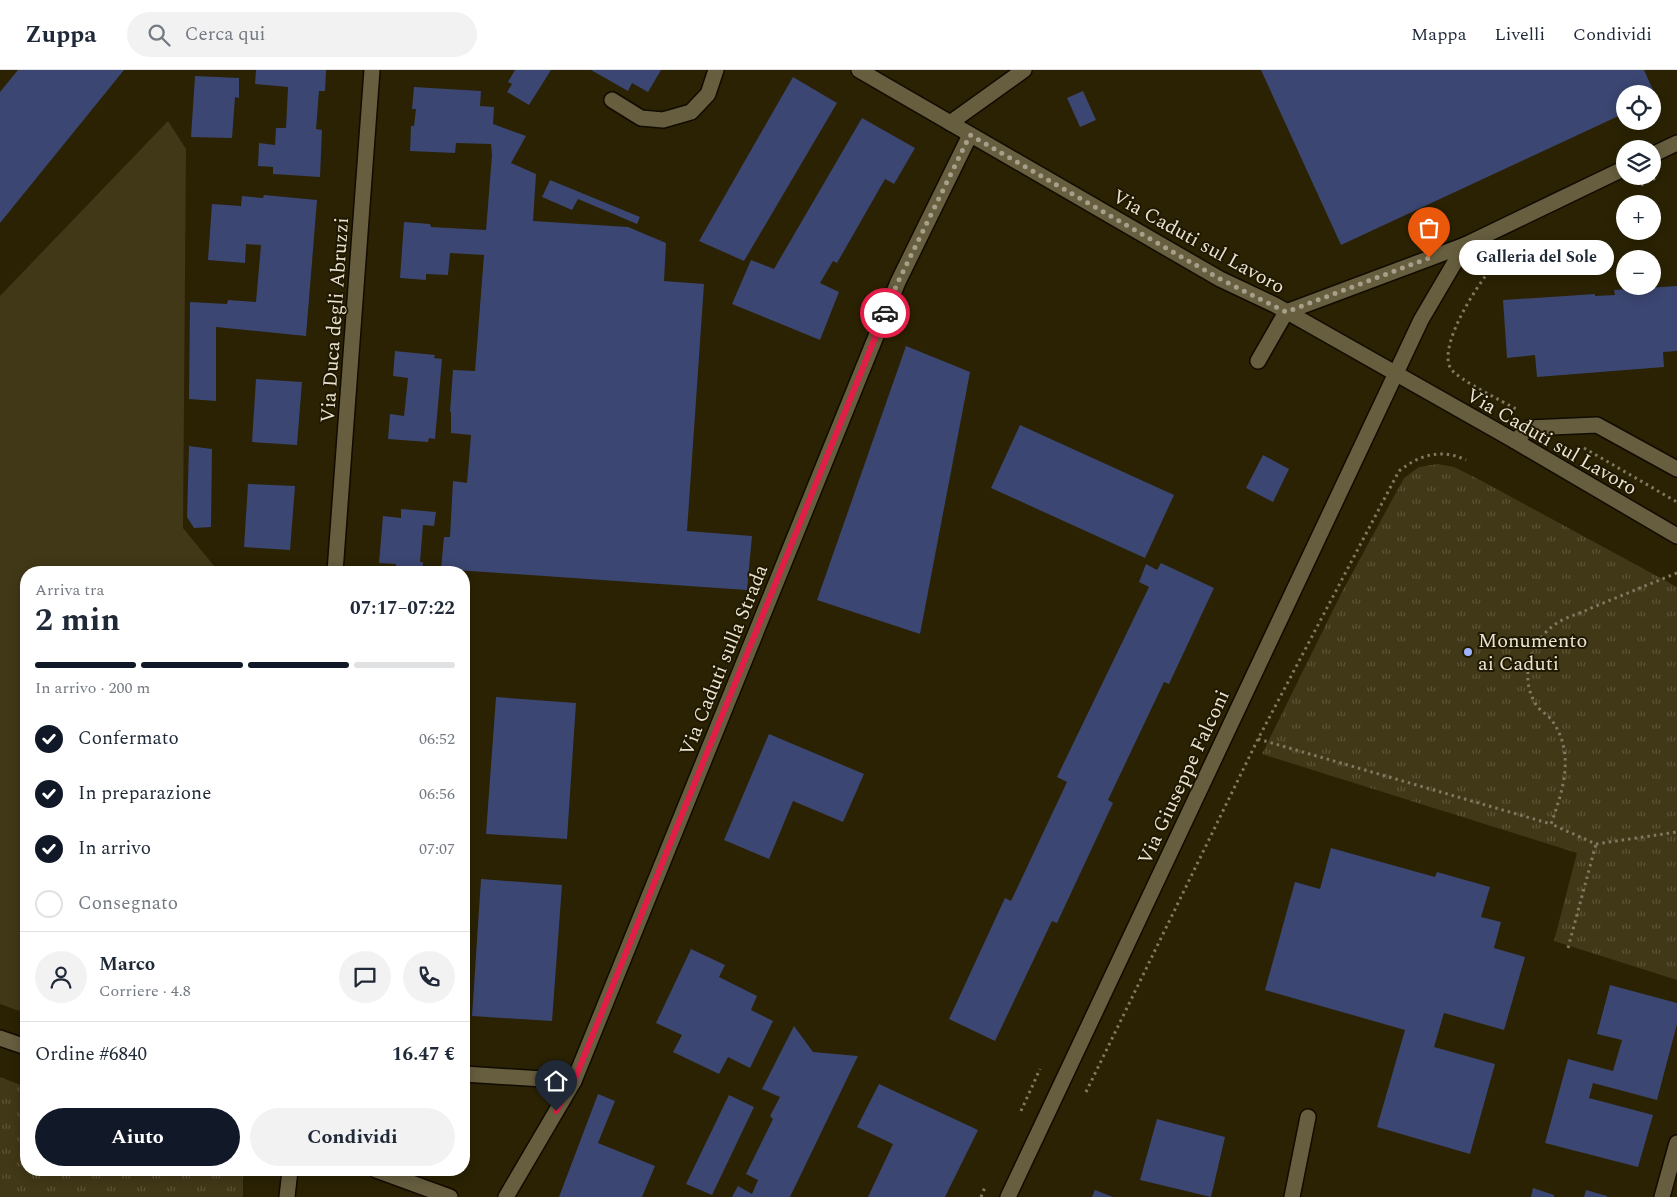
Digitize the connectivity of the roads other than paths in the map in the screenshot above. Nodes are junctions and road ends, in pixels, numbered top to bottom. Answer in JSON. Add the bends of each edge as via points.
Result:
{"nodes":[{"id":1,"x":372,"y":70,"type":"edge"},
{"id":2,"x":716,"y":70,"type":"edge"},
{"id":3,"x":859,"y":70,"type":"edge"},
{"id":4,"x":1024,"y":70,"type":"edge"},
{"id":5,"x":612,"y":100,"type":"dead end"},
{"id":6,"x":950,"y":123,"type":"junction"},
{"id":7,"x":970,"y":135,"type":"junction"},
{"id":8,"x":1677,"y":143,"type":"edge"},
{"id":9,"x":1661,"y":151,"type":"edge"},
{"id":10,"x":1616,"y":172,"type":"edge"},
{"id":11,"x":1465,"y":245,"type":"junction"},
{"id":12,"x":1286,"y":312,"type":"junction"},
{"id":13,"x":1258,"y":361,"type":"dead end"},
{"id":14,"x":1395,"y":375,"type":"junction"},
{"id":15,"x":1515,"y":441,"type":"junction"},
{"id":16,"x":1677,"y":469,"type":"edge"},
{"id":17,"x":1677,"y":536,"type":"edge"},
{"id":18,"x":335,"y":566,"type":"edge"},
{"id":19,"x":0,"y":1038,"type":"edge"},
{"id":20,"x":20,"y":1045,"type":"edge"},
{"id":21,"x":470,"y":1074,"type":"edge"},
{"id":22,"x":574,"y":1081,"type":"junction"},
{"id":23,"x":1308,"y":1116,"type":"dead end"},
{"id":24,"x":1677,"y":1143,"type":"edge"},
{"id":25,"x":289,"y":1176,"type":"edge"},
{"id":26,"x":392,"y":1176,"type":"edge"},
{"id":27,"x":287,"y":1197,"type":"edge"},
{"id":28,"x":450,"y":1197,"type":"edge"},
{"id":29,"x":506,"y":1197,"type":"edge"},
{"id":30,"x":1008,"y":1197,"type":"edge"},
{"id":31,"x":1292,"y":1197,"type":"edge"},
{"id":32,"x":1662,"y":1197,"type":"edge"}],
"edges":[{"from":1,"to":18,"type":"street","name":"Via Duca degli Abruzzi"},
{"from":2,"to":5,"type":"street","via":[[708,94],[691,112],[663,120],[641,118]]},
{"from":3,"to":6,"type":"street","name":"Via Caduti sul Lavoro"},
{"from":4,"to":6,"type":"street"},
{"from":6,"to":7,"type":"street","name":"Via Caduti sul Lavoro"},
{"from":7,"to":12,"type":"street","name":"Via Caduti sul Lavoro","via":[[1220,279]]},
{"from":7,"to":22,"type":"street","name":"Via Caduti sulla Strada","via":[[898,282]]},
{"from":8,"to":9,"type":"street"},
{"from":10,"to":11,"type":"street"},
{"from":11,"to":12,"type":"street"},
{"from":11,"to":14,"type":"street","name":"Via Giuseppe Falconi","via":[[1421,320]]},
{"from":12,"to":13,"type":"street"},
{"from":12,"to":14,"type":"street","name":"Via Caduti sul Lavoro"},
{"from":14,"to":15,"type":"street","name":"Via Caduti sul Lavoro"},
{"from":14,"to":30,"type":"street","name":"Via Giuseppe Falconi"},
{"from":15,"to":16,"type":"street","via":[[1529,428],[1597,425]]},
{"from":15,"to":17,"type":"street","name":"Via Caduti sul Lavoro"},
{"from":19,"to":20,"type":"street"},
{"from":21,"to":22,"type":"street"},
{"from":22,"to":29,"type":"street","name":"Via Caduti sulla Strada"},
{"from":23,"to":31,"type":"street"},
{"from":24,"to":32,"type":"street"},
{"from":25,"to":27,"type":"street"},
{"from":26,"to":28,"type":"street"}]}
